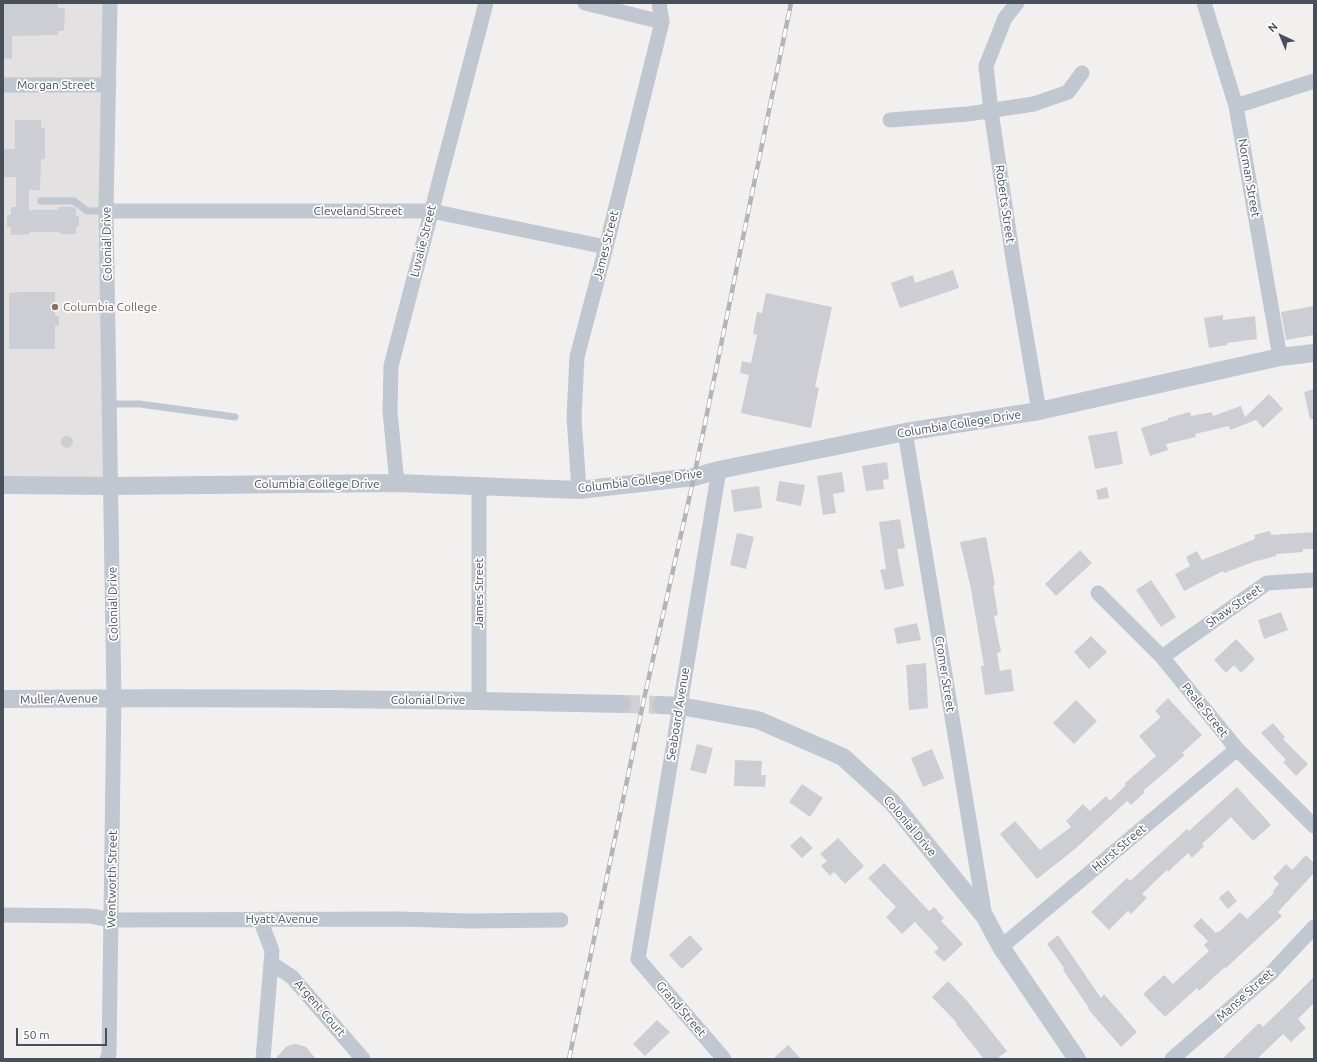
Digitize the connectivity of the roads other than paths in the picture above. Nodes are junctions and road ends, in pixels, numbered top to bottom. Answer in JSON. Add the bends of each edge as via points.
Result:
{"nodes":[{"id":1,"x":110,"y":3,"type":"edge"},
{"id":2,"x":486,"y":3,"type":"edge"},
{"id":3,"x":585,"y":3,"type":"edge"},
{"id":4,"x":659,"y":3,"type":"edge"},
{"id":5,"x":1204,"y":3,"type":"edge"},
{"id":6,"x":1012,"y":5,"type":"edge"},
{"id":7,"x":662,"y":22,"type":"junction"},
{"id":8,"x":1082,"y":73,"type":"dead end"},
{"id":9,"x":1314,"y":81,"type":"edge"},
{"id":10,"x":3,"y":85,"type":"edge"},
{"id":11,"x":109,"y":85,"type":"junction"},
{"id":12,"x":1236,"y":106,"type":"junction"},
{"id":13,"x":991,"y":111,"type":"junction"},
{"id":14,"x":890,"y":120,"type":"dead end"},
{"id":15,"x":41,"y":201,"type":"dead end"},
{"id":16,"x":106,"y":211,"type":"junction"},
{"id":17,"x":431,"y":211,"type":"junction"},
{"id":18,"x":606,"y":247,"type":"junction"},
{"id":19,"x":1314,"y":353,"type":"edge"},
{"id":20,"x":1280,"y":357,"type":"junction"},
{"id":21,"x":110,"y":404,"type":"junction"},
{"id":22,"x":1039,"y":411,"type":"junction"},
{"id":23,"x":235,"y":417,"type":"dead end"},
{"id":24,"x":905,"y":432,"type":"junction"},
{"id":25,"x":719,"y":470,"type":"junction"},
{"id":26,"x":397,"y":483,"type":"junction"},
{"id":27,"x":3,"y":485,"type":"edge"},
{"id":28,"x":479,"y":485,"type":"junction"},
{"id":29,"x":112,"y":486,"type":"junction"},
{"id":30,"x":579,"y":490,"type":"junction"},
{"id":31,"x":1314,"y":580,"type":"edge"},
{"id":32,"x":1098,"y":593,"type":"dead end"},
{"id":33,"x":1162,"y":657,"type":"junction"},
{"id":34,"x":114,"y":698,"type":"junction"},
{"id":35,"x":3,"y":700,"type":"edge"},
{"id":36,"x":479,"y":701,"type":"junction"},
{"id":37,"x":622,"y":704,"type":"tunnel mouth"},
{"id":38,"x":661,"y":705,"type":"tunnel mouth"},
{"id":39,"x":680,"y":706,"type":"junction"},
{"id":40,"x":1237,"y":749,"type":"junction"},
{"id":41,"x":1314,"y":826,"type":"edge"},
{"id":42,"x":3,"y":915,"type":"edge"},
{"id":43,"x":985,"y":917,"type":"junction"},
{"id":44,"x":260,"y":919,"type":"junction"},
{"id":45,"x":112,"y":920,"type":"junction"},
{"id":46,"x":561,"y":920,"type":"dead end"},
{"id":47,"x":1314,"y":927,"type":"edge"},
{"id":48,"x":1001,"y":947,"type":"junction"},
{"id":49,"x":638,"y":959,"type":"joint"},
{"id":50,"x":271,"y":963,"type":"junction"},
{"id":51,"x":107,"y":1059,"type":"edge"},
{"id":52,"x":263,"y":1059,"type":"edge"},
{"id":53,"x":363,"y":1059,"type":"edge"},
{"id":54,"x":724,"y":1059,"type":"edge"},
{"id":55,"x":1077,"y":1059,"type":"edge"},
{"id":56,"x":1172,"y":1059,"type":"edge"}],
"edges":[{"from":1,"to":11,"type":"street","name":"Colonial Drive"},
{"from":2,"to":17,"type":"street","name":"Luvalie Street"},
{"from":3,"to":7,"type":"street"},
{"from":4,"to":7,"type":"street","name":"James Street"},
{"from":5,"to":12,"type":"street","name":"Norman Street"},
{"from":6,"to":13,"type":"street","name":"Roberts Street","via":[[986,66]]},
{"from":7,"to":18,"type":"street","name":"James Street"},
{"from":8,"to":13,"type":"street","via":[[1068,92],[1034,104]]},
{"from":9,"to":12,"type":"street"},
{"from":10,"to":11,"type":"street","name":"Morgan Street"},
{"from":11,"to":16,"type":"street","name":"Colonial Drive"},
{"from":12,"to":20,"type":"street","name":"Norman Street"},
{"from":13,"to":14,"type":"street"},
{"from":13,"to":22,"type":"street","name":"Roberts Street"},
{"from":15,"to":16,"type":"lane","via":[[74,201],[87,211]]},
{"from":16,"to":17,"type":"street","name":"Cleveland Street"},
{"from":16,"to":21,"type":"street","name":"Colonial Drive"},
{"from":17,"to":18,"type":"street","name":"Cleveland Street"},
{"from":17,"to":26,"type":"street","name":"Luvalie Street","via":[[391,366],[390,412]]},
{"from":18,"to":30,"type":"street","name":"James Street","via":[[577,357],[574,417]]},
{"from":19,"to":20,"type":"street","name":"Columbia College Drive"},
{"from":20,"to":22,"type":"street","name":"Columbia College Drive"},
{"from":21,"to":23,"type":"lane","via":[[140,404]]},
{"from":21,"to":29,"type":"street","name":"Colonial Drive"},
{"from":22,"to":24,"type":"street","name":"Columbia College Drive"},
{"from":24,"to":25,"type":"street","name":"Columbia College Drive"},
{"from":24,"to":43,"type":"street","name":"Cromer Street"},
{"from":25,"to":30,"type":"street","name":"Columbia College Drive","via":[[694,477]]},
{"from":25,"to":39,"type":"street","name":"Seaboard Avenue"},
{"from":26,"to":28,"type":"street","name":"Columbia College Drive"},
{"from":26,"to":29,"type":"street","name":"Columbia College Drive"},
{"from":27,"to":29,"type":"street","name":"Columbia College Drive"},
{"from":28,"to":30,"type":"street","name":"Columbia College Drive"},
{"from":28,"to":36,"type":"street","name":"James Street"},
{"from":29,"to":34,"type":"street","name":"Colonial Drive"},
{"from":31,"to":33,"type":"street","name":"Shaw Street","via":[[1267,583]]},
{"from":32,"to":33,"type":"street","name":"Peale Street"},
{"from":33,"to":40,"type":"street","name":"Peale Street"},
{"from":34,"to":35,"type":"street","name":"Muller Avenue"},
{"from":34,"to":36,"type":"street","name":"Colonial Drive"},
{"from":34,"to":45,"type":"street","name":"Wentworth Street"},
{"from":36,"to":37,"type":"street","name":"Colonial Drive"},
{"from":38,"to":39,"type":"street","name":"Colonial Drive"},
{"from":39,"to":43,"type":"street","name":"Colonial Drive","via":[[758,720],[843,757],[892,802]]},
{"from":39,"to":49,"type":"street","name":"Seaboard Avenue"},
{"from":40,"to":41,"type":"street","name":"Peale Street"},
{"from":40,"to":48,"type":"street","name":"Hurst Street"},
{"from":42,"to":45,"type":"street","name":"Hyatt Avenue","via":[[90,916]]},
{"from":43,"to":48,"type":"street","name":"Colonial Drive"},
{"from":44,"to":45,"type":"street","name":"Hyatt Avenue"},
{"from":44,"to":46,"type":"street","name":"Hyatt Avenue"},
{"from":44,"to":50,"type":"street","via":[[272,951]]},
{"from":45,"to":51,"type":"street","name":"Wentworth Street"},
{"from":47,"to":56,"type":"street","name":"Manse Street","via":[[1271,973]]},
{"from":48,"to":55,"type":"street","name":"Colonial Drive"},
{"from":49,"to":54,"type":"street","name":"Grand Street"},
{"from":50,"to":52,"type":"street"},
{"from":50,"to":53,"type":"street","name":"Argent Court","via":[[292,977]]}]}
